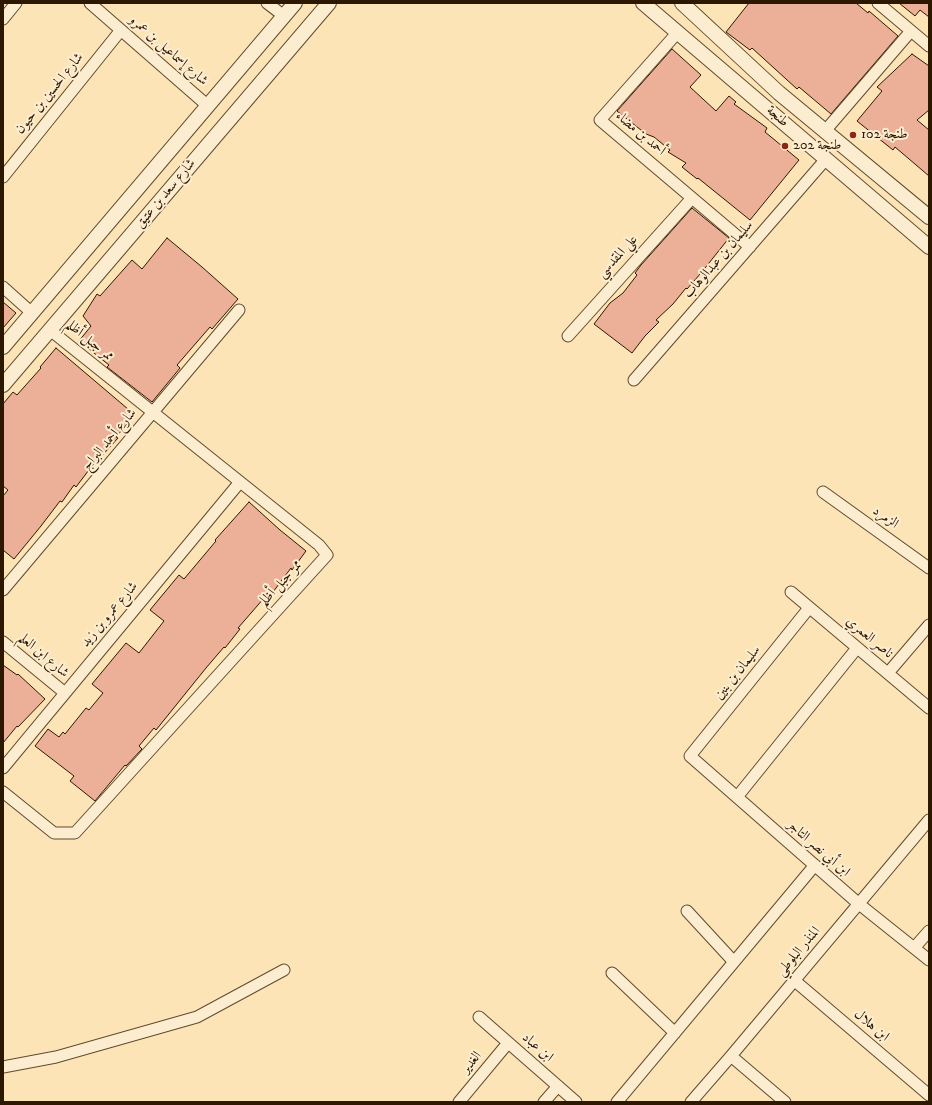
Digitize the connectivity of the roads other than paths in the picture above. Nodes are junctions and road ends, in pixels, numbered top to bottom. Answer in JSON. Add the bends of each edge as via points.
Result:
{"nodes":[{"id":1,"x":16,"y":3,"type":"edge"},
{"id":2,"x":90,"y":3,"type":"edge"},
{"id":3,"x":267,"y":3,"type":"edge"},
{"id":4,"x":295,"y":3,"type":"edge"},
{"id":5,"x":329,"y":3,"type":"edge"},
{"id":6,"x":643,"y":3,"type":"edge"},
{"id":7,"x":682,"y":3,"type":"edge"},
{"id":8,"x":878,"y":3,"type":"edge"},
{"id":9,"x":284,"y":16,"type":"junction"},
{"id":10,"x":3,"y":19,"type":"edge"},
{"id":11,"x":121,"y":30,"type":"junction"},
{"id":12,"x":911,"y":31,"type":"junction"},
{"id":13,"x":678,"y":32,"type":"junction"},
{"id":14,"x":929,"y":46,"type":"edge"},
{"id":15,"x":208,"y":106,"type":"junction"},
{"id":16,"x":825,"y":131,"type":"junction"},
{"id":17,"x":826,"y":159,"type":"junction"},
{"id":18,"x":3,"y":177,"type":"edge"},
{"id":19,"x":692,"y":198,"type":"junction"},
{"id":20,"x":929,"y":217,"type":"edge"},
{"id":21,"x":750,"y":247,"type":"junction"},
{"id":22,"x":929,"y":247,"type":"edge"},
{"id":23,"x":3,"y":287,"type":"edge"},
{"id":24,"x":239,"y":310,"type":"dead end"},
{"id":25,"x":32,"y":313,"type":"junction"},
{"id":26,"x":50,"y":330,"type":"junction"},
{"id":27,"x":568,"y":336,"type":"dead end"},
{"id":28,"x":3,"y":347,"type":"edge"},
{"id":29,"x":634,"y":380,"type":"dead end"},
{"id":30,"x":3,"y":385,"type":"edge"},
{"id":31,"x":153,"y":412,"type":"junction"},
{"id":32,"x":240,"y":482,"type":"junction"},
{"id":33,"x":823,"y":492,"type":"dead end"},
{"id":34,"x":929,"y":568,"type":"edge"},
{"id":35,"x":3,"y":590,"type":"edge"},
{"id":36,"x":791,"y":592,"type":"dead end"},
{"id":37,"x":809,"y":608,"type":"junction"},
{"id":38,"x":929,"y":625,"type":"edge"},
{"id":39,"x":3,"y":642,"type":"edge"},
{"id":40,"x":857,"y":648,"type":"junction"},
{"id":41,"x":888,"y":673,"type":"junction"},
{"id":42,"x":65,"y":693,"type":"junction"},
{"id":43,"x":929,"y":708,"type":"edge"},
{"id":44,"x":690,"y":756,"type":"joint"},
{"id":45,"x":3,"y":768,"type":"edge"},
{"id":46,"x":3,"y":793,"type":"edge"},
{"id":47,"x":737,"y":797,"type":"junction"},
{"id":48,"x":929,"y":820,"type":"edge"},
{"id":49,"x":814,"y":865,"type":"junction"},
{"id":50,"x":858,"y":904,"type":"junction"},
{"id":51,"x":687,"y":911,"type":"dead end"},
{"id":52,"x":929,"y":931,"type":"edge"},
{"id":53,"x":914,"y":948,"type":"junction"},
{"id":54,"x":929,"y":960,"type":"edge"},
{"id":55,"x":734,"y":962,"type":"junction"},
{"id":56,"x":284,"y":970,"type":"dead end"},
{"id":57,"x":612,"y":973,"type":"dead end"},
{"id":58,"x":794,"y":981,"type":"junction"},
{"id":59,"x":479,"y":1018,"type":"dead end"},
{"id":60,"x":675,"y":1032,"type":"junction"},
{"id":61,"x":508,"y":1043,"type":"junction"},
{"id":62,"x":731,"y":1056,"type":"junction"},
{"id":63,"x":3,"y":1067,"type":"edge"},
{"id":64,"x":558,"y":1086,"type":"junction"},
{"id":65,"x":929,"y":1095,"type":"edge"},
{"id":66,"x":459,"y":1102,"type":"edge"},
{"id":67,"x":544,"y":1102,"type":"edge"},
{"id":68,"x":576,"y":1102,"type":"edge"},
{"id":69,"x":617,"y":1102,"type":"edge"},
{"id":70,"x":691,"y":1102,"type":"edge"},
{"id":71,"x":785,"y":1102,"type":"edge"}],
"edges":[{"from":1,"to":10,"type":"street"},
{"from":2,"to":11,"type":"street","name":"شارع إسماعيل بن عمرو"},
{"from":3,"to":9,"type":"street"},
{"from":4,"to":9,"type":"street","name":"شارع سعد بن عتيق"},
{"from":5,"to":26,"type":"street","name":"شارع سعد بن عتيق"},
{"from":6,"to":13,"type":"street","name":"طنجة"},
{"from":7,"to":16,"type":"street","name":"طنجة","via":[[779,93]]},
{"from":8,"to":12,"type":"street"},
{"from":9,"to":15,"type":"street","name":"شارع سعد بن عتيق"},
{"from":11,"to":15,"type":"street","name":"شارع إسماعيل بن عمرو"},
{"from":11,"to":18,"type":"street","name":"شارع الحسين بن حيون"},
{"from":12,"to":14,"type":"street"},
{"from":12,"to":16,"type":"street"},
{"from":13,"to":17,"type":"street","name":"طنجة"},
{"from":13,"to":19,"type":"street","name":"أحمد بن مضاء","via":[[600,120]]},
{"from":15,"to":25,"type":"street","name":"شارع سعد بن عتيق"},
{"from":16,"to":20,"type":"street","name":"طنجة"},
{"from":17,"to":21,"type":"street","name":"سليمان بن عبدالوهاب"},
{"from":17,"to":22,"type":"street","name":"طنجة"},
{"from":19,"to":21,"type":"street","name":"أحمد بن مضاء"},
{"from":19,"to":27,"type":"street","name":"علي المقدسي"},
{"from":21,"to":29,"type":"street","name":"سليمان بن عبدالوهاب"},
{"from":23,"to":25,"type":"street"},
{"from":24,"to":31,"type":"street","name":"شارع أحمد البراج"},
{"from":25,"to":28,"type":"street","name":"شارع سعد بن عتيق"},
{"from":26,"to":30,"type":"street","name":"شارع سعد بن عتيق"},
{"from":26,"to":31,"type":"street","name":"ممر جبل أظلم"},
{"from":31,"to":32,"type":"street","name":"ممر جبل أظلم"},
{"from":31,"to":35,"type":"street","name":"شارع أحمد البراج"},
{"from":32,"to":42,"type":"street","name":"شارع عمرو بن زيد"},
{"from":32,"to":46,"type":"street","name":"ممر جبل أظلم","via":[[319,545],[327,556],[75,833],[54,833]]},
{"from":33,"to":34,"type":"street","name":"الزمرد"},
{"from":36,"to":37,"type":"street","name":"ناصر العمري"},
{"from":37,"to":40,"type":"street","name":"ناصر العمري"},
{"from":37,"to":44,"type":"street","name":"سليمان بن بنين"},
{"from":38,"to":41,"type":"street"},
{"from":39,"to":42,"type":"street","name":"شارع ابن العلم"},
{"from":40,"to":41,"type":"street","name":"ناصر العمري"},
{"from":40,"to":47,"type":"street"},
{"from":41,"to":43,"type":"street","name":"ناصر العمري"},
{"from":42,"to":45,"type":"street","name":"شارع عمرو بن زيد"},
{"from":44,"to":47,"type":"street","name":"ابن أبي نصر التاجر"},
{"from":47,"to":49,"type":"street","name":"ابن أبي نصر التاجر"},
{"from":48,"to":50,"type":"street","name":"المنذر البلوطي"},
{"from":49,"to":50,"type":"street","name":"ابن أبي نصر التاجر"},
{"from":49,"to":55,"type":"street"},
{"from":50,"to":53,"type":"street","name":"ابن أبي نصر التاجر"},
{"from":50,"to":58,"type":"street","name":"المنذر البلوطي"},
{"from":51,"to":55,"type":"street"},
{"from":52,"to":53,"type":"street"},
{"from":53,"to":54,"type":"street","name":"ابن أبي نصر التاجر"},
{"from":55,"to":60,"type":"street"},
{"from":56,"to":63,"type":"street","via":[[197,1017],[56,1056]]},
{"from":57,"to":60,"type":"street"},
{"from":58,"to":62,"type":"street","name":"المنذر البلوطي"},
{"from":58,"to":65,"type":"street","name":"ابن هلال"},
{"from":59,"to":61,"type":"street","name":"ابن عباد"},
{"from":60,"to":69,"type":"street"},
{"from":61,"to":64,"type":"street","name":"ابن عباد"},
{"from":61,"to":66,"type":"street","name":"الغدير"},
{"from":62,"to":70,"type":"street","name":"المنذر البلوطي"},
{"from":62,"to":71,"type":"street"},
{"from":64,"to":67,"type":"street"},
{"from":64,"to":68,"type":"street","name":"ابن عباد"}]}
